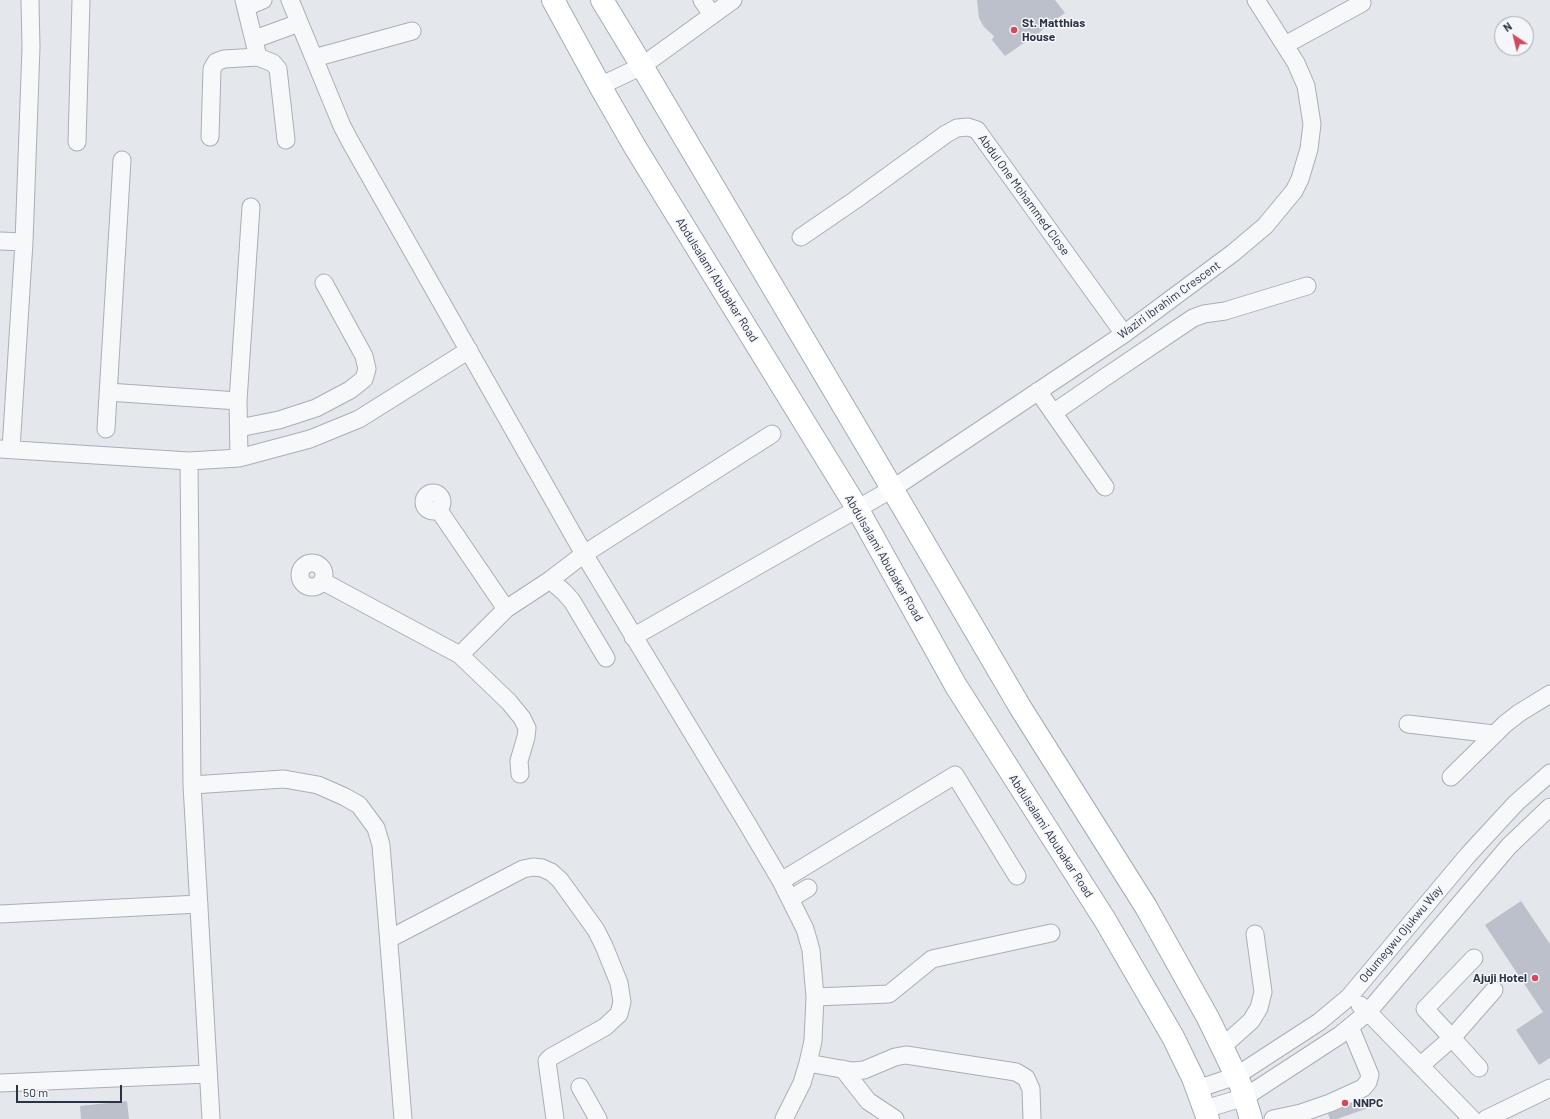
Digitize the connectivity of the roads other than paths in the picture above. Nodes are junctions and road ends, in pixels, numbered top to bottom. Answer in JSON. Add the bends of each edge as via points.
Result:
{"nodes":[{"id":1,"x":30,"y":0,"type":"edge"},
{"id":2,"x":81,"y":0,"type":"edge"},
{"id":3,"x":263,"y":0,"type":"edge"},
{"id":4,"x":290,"y":0,"type":"edge"},
{"id":5,"x":553,"y":0,"type":"edge"},
{"id":6,"x":602,"y":0,"type":"edge"},
{"id":7,"x":702,"y":0,"type":"edge"},
{"id":8,"x":733,"y":0,"type":"edge"},
{"id":9,"x":1256,"y":0,"type":"edge"},
{"id":10,"x":245,"y":3,"type":"edge"},
{"id":11,"x":1362,"y":3,"type":"dead end"},
{"id":12,"x":712,"y":15,"type":"junction"},
{"id":13,"x":299,"y":23,"type":"junction"},
{"id":14,"x":412,"y":31,"type":"dead end"},
{"id":15,"x":255,"y":39,"type":"junction"},
{"id":16,"x":1285,"y":45,"type":"junction"},
{"id":17,"x":258,"y":57,"type":"junction"},
{"id":18,"x":314,"y":58,"type":"junction"},
{"id":19,"x":642,"y":66,"type":"junction"},
{"id":20,"x":600,"y":86,"type":"junction"},
{"id":21,"x":210,"y":137,"type":"dead end"},
{"id":22,"x":286,"y":140,"type":"dead end"},
{"id":23,"x":77,"y":142,"type":"dead end"},
{"id":24,"x":122,"y":160,"type":"dead end"},
{"id":25,"x":251,"y":207,"type":"dead end"},
{"id":26,"x":801,"y":237,"type":"dead end"},
{"id":27,"x":0,"y":241,"type":"edge"},
{"id":28,"x":24,"y":242,"type":"junction"},
{"id":29,"x":324,"y":283,"type":"dead end"},
{"id":30,"x":1307,"y":286,"type":"dead end"},
{"id":31,"x":1124,"y":334,"type":"junction"},
{"id":32,"x":469,"y":350,"type":"junction"},
{"id":33,"x":1038,"y":391,"type":"junction"},
{"id":34,"x":108,"y":392,"type":"junction"},
{"id":35,"x":238,"y":401,"type":"junction"},
{"id":36,"x":1053,"y":413,"type":"junction"},
{"id":37,"x":239,"y":428,"type":"junction"},
{"id":38,"x":106,"y":429,"type":"dead end"},
{"id":39,"x":772,"y":434,"type":"dead end"},
{"id":40,"x":5,"y":449,"type":"edge"},
{"id":41,"x":239,"y":458,"type":"junction"},
{"id":42,"x":189,"y":461,"type":"junction"},
{"id":43,"x":1105,"y":487,"type":"dead end"},
{"id":44,"x":892,"y":489,"type":"junction"},
{"id":45,"x":858,"y":508,"type":"junction"},
{"id":46,"x":438,"y":509,"type":"dead end"},
{"id":47,"x":584,"y":554,"type":"junction"},
{"id":48,"x":550,"y":580,"type":"junction"},
{"id":49,"x":322,"y":582,"type":"dead end"},
{"id":50,"x":506,"y":609,"type":"junction"},
{"id":51,"x":633,"y":637,"type":"junction"},
{"id":52,"x":460,"y":655,"type":"junction"},
{"id":53,"x":606,"y":658,"type":"dead end"},
{"id":54,"x":1550,"y":694,"type":"edge"},
{"id":55,"x":1408,"y":724,"type":"dead end"},
{"id":56,"x":1494,"y":734,"type":"junction"},
{"id":57,"x":1550,"y":773,"type":"edge"},
{"id":58,"x":520,"y":774,"type":"dead end"},
{"id":59,"x":1451,"y":777,"type":"dead end"},
{"id":60,"x":192,"y":785,"type":"junction"},
{"id":61,"x":1550,"y":807,"type":"edge"},
{"id":62,"x":1018,"y":876,"type":"dead end"},
{"id":63,"x":781,"y":881,"type":"junction"},
{"id":64,"x":808,"y":888,"type":"dead end"},
{"id":65,"x":790,"y":899,"type":"junction"},
{"id":66,"x":199,"y":904,"type":"junction"},
{"id":67,"x":0,"y":914,"type":"edge"},
{"id":68,"x":1051,"y":932,"type":"dead end"},
{"id":69,"x":1255,"y":934,"type":"dead end"},
{"id":70,"x":389,"y":939,"type":"junction"},
{"id":71,"x":1474,"y":958,"type":"dead end"},
{"id":72,"x":1494,"y":990,"type":"dead end"},
{"id":73,"x":1349,"y":996,"type":"junction"},
{"id":74,"x":815,"y":997,"type":"junction"},
{"id":75,"x":1368,"y":1012,"type":"junction"},
{"id":76,"x":1350,"y":1027,"type":"junction"},
{"id":77,"x":1452,"y":1038,"type":"junction"},
{"id":78,"x":1222,"y":1047,"type":"junction"},
{"id":79,"x":808,"y":1064,"type":"junction"},
{"id":80,"x":1420,"y":1066,"type":"junction"},
{"id":81,"x":1479,"y":1068,"type":"dead end"},
{"id":82,"x":843,"y":1070,"type":"junction"},
{"id":83,"x":208,"y":1074,"type":"junction"},
{"id":84,"x":1236,"y":1076,"type":"junction"},
{"id":85,"x":0,"y":1083,"type":"edge"},
{"id":86,"x":580,"y":1087,"type":"dead end"},
{"id":87,"x":1550,"y":1088,"type":"edge"},
{"id":88,"x":1197,"y":1089,"type":"junction"},
{"id":89,"x":1245,"y":1097,"type":"junction"},
{"id":90,"x":1206,"y":1114,"type":"edge"},
{"id":91,"x":211,"y":1119,"type":"edge"},
{"id":92,"x":403,"y":1119,"type":"edge"},
{"id":93,"x":555,"y":1119,"type":"edge"},
{"id":94,"x":598,"y":1119,"type":"edge"},
{"id":95,"x":784,"y":1119,"type":"edge"},
{"id":96,"x":895,"y":1119,"type":"edge"},
{"id":97,"x":1032,"y":1119,"type":"edge"},
{"id":98,"x":1251,"y":1119,"type":"edge"},
{"id":99,"x":1273,"y":1119,"type":"edge"},
{"id":100,"x":1472,"y":1119,"type":"edge"},
{"id":101,"x":1486,"y":1119,"type":"edge"}],
"edges":[{"from":1,"to":28,"type":"street","via":[[31,48]]},
{"from":2,"to":23,"type":"street"},
{"from":3,"to":10,"type":"street"},
{"from":4,"to":13,"type":"street"},
{"from":5,"to":20,"type":"main road","name":"Abdulsalami Abubakar Road"},
{"from":6,"to":19,"type":"main road"},
{"from":7,"to":12,"type":"street"},
{"from":8,"to":12,"type":"street"},
{"from":9,"to":16,"type":"street","name":"Waziri Ibrahim Crescent"},
{"from":10,"to":15,"type":"street"},
{"from":11,"to":16,"type":"street"},
{"from":12,"to":19,"type":"street"},
{"from":13,"to":15,"type":"street"},
{"from":13,"to":18,"type":"street"},
{"from":14,"to":18,"type":"street"},
{"from":15,"to":17,"type":"street"},
{"from":16,"to":31,"type":"street","name":"Waziri Ibrahim Crescent","via":[[1306,86],[1312,124],[1309,149],[1294,191],[1265,226],[1233,253]]},
{"from":17,"to":21,"type":"street","via":[[224,59],[216,62],[212,69]]},
{"from":17,"to":22,"type":"street","via":[[273,63],[278,69]]},
{"from":18,"to":32,"type":"street","via":[[348,137]]},
{"from":19,"to":20,"type":"street"},
{"from":19,"to":44,"type":"main road"},
{"from":20,"to":45,"type":"main road","name":"Abdulsalami Abubakar Road"},
{"from":24,"to":34,"type":"street"},
{"from":25,"to":35,"type":"street"},
{"from":26,"to":31,"type":"street","name":"Abdul One Mohammed Close","via":[[946,134],[957,128],[968,127],[977,130]]},
{"from":27,"to":28,"type":"street"},
{"from":28,"to":40,"type":"street"},
{"from":29,"to":37,"type":"street","via":[[364,356],[367,369],[364,379],[350,390],[316,408],[279,420]]},
{"from":30,"to":36,"type":"street","via":[[1193,318]]},
{"from":31,"to":33,"type":"street","name":"Waziri Ibrahim Crescent"},
{"from":32,"to":41,"type":"street","via":[[358,420],[310,439]]},
{"from":32,"to":47,"type":"street"},
{"from":33,"to":36,"type":"street"},
{"from":33,"to":44,"type":"street","name":"Waziri Ibrahim Crescent"},
{"from":34,"to":35,"type":"street"},
{"from":34,"to":38,"type":"street"},
{"from":35,"to":37,"type":"street"},
{"from":36,"to":43,"type":"street"},
{"from":37,"to":41,"type":"street"},
{"from":39,"to":47,"type":"street"},
{"from":40,"to":42,"type":"street"},
{"from":41,"to":42,"type":"street"},
{"from":42,"to":60,"type":"street"},
{"from":44,"to":45,"type":"street","name":"Waziri Ibrahim Crescent"},
{"from":44,"to":78,"type":"main road","via":[[1020,707],[1146,907]]},
{"from":45,"to":51,"type":"street","name":"Waziri Ibrahim Crescent"},
{"from":45,"to":88,"type":"main road","name":"Abdulsalami Abubakar Road","via":[[956,686],[1113,934],[1173,1037]]},
{"from":46,"to":50,"type":"street"},
{"from":47,"to":48,"type":"street"},
{"from":47,"to":51,"type":"street"},
{"from":48,"to":50,"type":"street"},
{"from":48,"to":53,"type":"street","via":[[572,601]]},
{"from":49,"to":52,"type":"street"},
{"from":50,"to":52,"type":"street"},
{"from":51,"to":63,"type":"street"},
{"from":52,"to":58,"type":"street","via":[[522,718],[526,732],[519,762]]},
{"from":54,"to":56,"type":"street","via":[[1519,713]]},
{"from":55,"to":56,"type":"street"},
{"from":56,"to":59,"type":"street"},
{"from":57,"to":73,"type":"street","name":"Odumegwu Ojukwu Way","via":[[1516,803],[1468,855]]},
{"from":60,"to":66,"type":"street"},
{"from":60,"to":70,"type":"street","via":[[284,780],[318,785],[359,805],[376,828],[381,845]]},
{"from":61,"to":75,"type":"street","name":"Odumegwu Ojukwu Way","via":[[1509,846]]},
{"from":62,"to":63,"type":"street","via":[[955,775]]},
{"from":63,"to":65,"type":"street"},
{"from":64,"to":65,"type":"street"},
{"from":65,"to":74,"type":"street","via":[[805,929],[811,950]]},
{"from":66,"to":67,"type":"street"},
{"from":66,"to":83,"type":"street"},
{"from":68,"to":74,"type":"street","via":[[932,959],[889,994]]},
{"from":69,"to":78,"type":"street","via":[[1263,992],[1259,1008],[1251,1021]]},
{"from":70,"to":92,"type":"street"},
{"from":70,"to":93,"type":"street","via":[[523,869],[542,868],[560,880],[596,930],[619,983],[622,1002],[619,1014],[605,1027],[547,1061]]},
{"from":71,"to":77,"type":"street","via":[[1425,1009]]},
{"from":72,"to":77,"type":"street"},
{"from":73,"to":75,"type":"street"},
{"from":73,"to":84,"type":"street","name":"Odumegwu Ojukwu Way","via":[[1319,1022]]},
{"from":74,"to":79,"type":"street","via":[[813,1041]]},
{"from":75,"to":76,"type":"street","name":"Odumegwu Ojukwu Way"},
{"from":75,"to":80,"type":"street"},
{"from":76,"to":89,"type":"street","name":"Odumegwu Ojukwu Way"},
{"from":76,"to":99,"type":"street","via":[[1370,1075],[1363,1088],[1301,1113]]},
{"from":77,"to":80,"type":"street"},
{"from":77,"to":81,"type":"street"},
{"from":78,"to":84,"type":"main road"},
{"from":79,"to":82,"type":"street"},
{"from":79,"to":95,"type":"street","via":[[802,1084]]},
{"from":80,"to":100,"type":"street"},
{"from":82,"to":96,"type":"street","via":[[868,1101]]},
{"from":82,"to":97,"type":"street","via":[[864,1070],[894,1057],[906,1055],[1016,1072],[1026,1078],[1031,1089]]},
{"from":83,"to":85,"type":"street"},
{"from":83,"to":91,"type":"street"},
{"from":84,"to":88,"type":"street","name":"Odumegwu Ojukwu Way"},
{"from":84,"to":89,"type":"main road"},
{"from":86,"to":94,"type":"street"},
{"from":87,"to":101,"type":"street"},
{"from":88,"to":90,"type":"main road","name":"Abdulsalami Abubakar Road"},
{"from":89,"to":90,"type":"street","name":"Odumegwu Ojukwu Way"},
{"from":89,"to":98,"type":"main road"}]}
